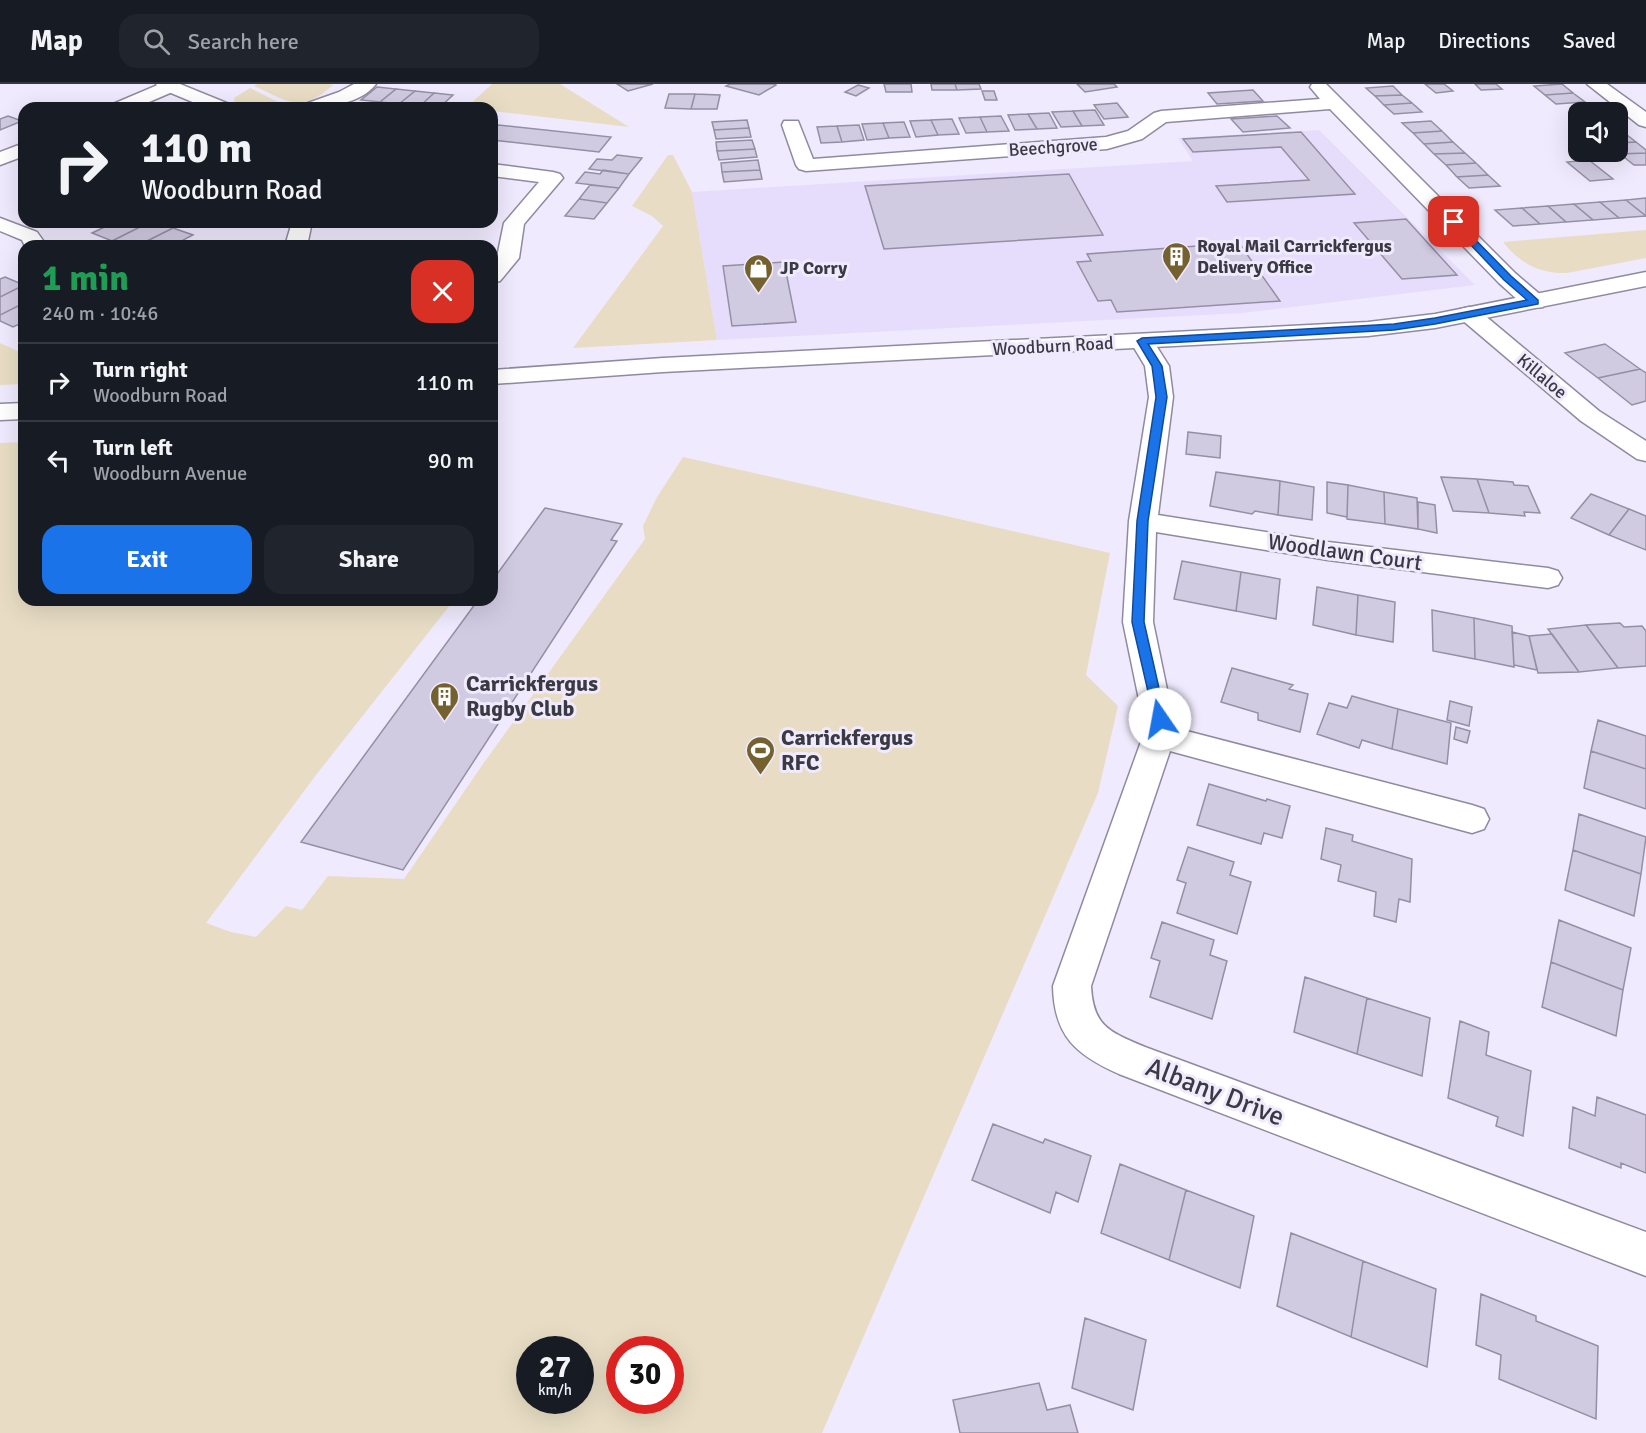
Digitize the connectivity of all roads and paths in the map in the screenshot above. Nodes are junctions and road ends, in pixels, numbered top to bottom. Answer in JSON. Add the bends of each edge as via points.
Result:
{"nodes":[{"id":1,"x":367,"y":84,"type":"edge"},
{"id":2,"x":1317,"y":84,"type":"edge"},
{"id":3,"x":1596,"y":84,"type":"edge"},
{"id":4,"x":168,"y":85,"type":"edge"},
{"id":5,"x":132,"y":102,"type":"edge"},
{"id":6,"x":209,"y":102,"type":"edge"},
{"id":7,"x":328,"y":102,"type":"edge"},
{"id":8,"x":1335,"y":103,"type":"junction"},
{"id":9,"x":1646,"y":121,"type":"edge"},
{"id":10,"x":791,"y":125,"type":"dead end"},
{"id":11,"x":18,"y":152,"type":"edge"},
{"id":12,"x":0,"y":159,"type":"edge"},
{"id":13,"x":498,"y":171,"type":"edge"},
{"id":14,"x":0,"y":224,"type":"edge"},
{"id":15,"x":32,"y":240,"type":"edge"},
{"id":16,"x":498,"y":269,"type":"edge"},
{"id":17,"x":1646,"y":279,"type":"edge"},
{"id":18,"x":1535,"y":302,"type":"junction"},
{"id":19,"x":1469,"y":314,"type":"junction"},
{"id":20,"x":1142,"y":341,"type":"junction"},
{"id":21,"x":498,"y":377,"type":"edge"},
{"id":22,"x":18,"y":411,"type":"edge"},
{"id":23,"x":0,"y":412,"type":"edge"},
{"id":24,"x":1646,"y":424,"type":"edge"},
{"id":25,"x":1617,"y":435,"type":"junction"},
{"id":26,"x":1646,"y":453,"type":"edge"},
{"id":27,"x":1143,"y":521,"type":"junction"},
{"id":28,"x":1548,"y":578,"type":"dead end"},
{"id":29,"x":1159,"y":736,"type":"junction"},
{"id":30,"x":1472,"y":819,"type":"dead end"},
{"id":31,"x":1646,"y":1254,"type":"edge"}],
"edges":[{"from":1,"to":7,"type":"street"},
{"from":2,"to":8,"type":"street"},
{"from":3,"to":9,"type":"street"},
{"from":4,"to":5,"type":"street"},
{"from":4,"to":6,"type":"street"},
{"from":8,"to":10,"type":"street","name":"Beechgrove","via":[[1161,117],[1135,135],[1107,143],[807,169]]},
{"from":8,"to":18,"type":"street"},
{"from":11,"to":12,"type":"street"},
{"from":13,"to":16,"type":"street","via":[[554,178],[514,223],[508,258]]},
{"from":14,"to":15,"type":"street"},
{"from":17,"to":18,"type":"street","name":"Woodburn Road"},
{"from":18,"to":19,"type":"street","name":"Woodburn Road"},
{"from":19,"to":20,"type":"street","name":"Woodburn Road","via":[[1368,329]]},
{"from":19,"to":25,"type":"street","name":"Killaloe"},
{"from":20,"to":21,"type":"street","name":"Woodburn Road"},
{"from":20,"to":27,"type":"street","name":"Albany Drive","via":[[1157,366],[1161,397]]},
{"from":22,"to":23,"type":"street"},
{"from":24,"to":25,"type":"street"},
{"from":25,"to":26,"type":"street","name":"Killaloe"},
{"from":27,"to":28,"type":"street","name":"Woodlawn Court","via":[[1328,551]]},
{"from":27,"to":29,"type":"street","name":"Albany Drive","via":[[1138,622],[1160,719]]},
{"from":29,"to":30,"type":"street"},
{"from":29,"to":31,"type":"street","name":"Albany Drive","via":[[1072,986],[1071,1003],[1078,1025],[1088,1038],[1133,1061]]}]}
